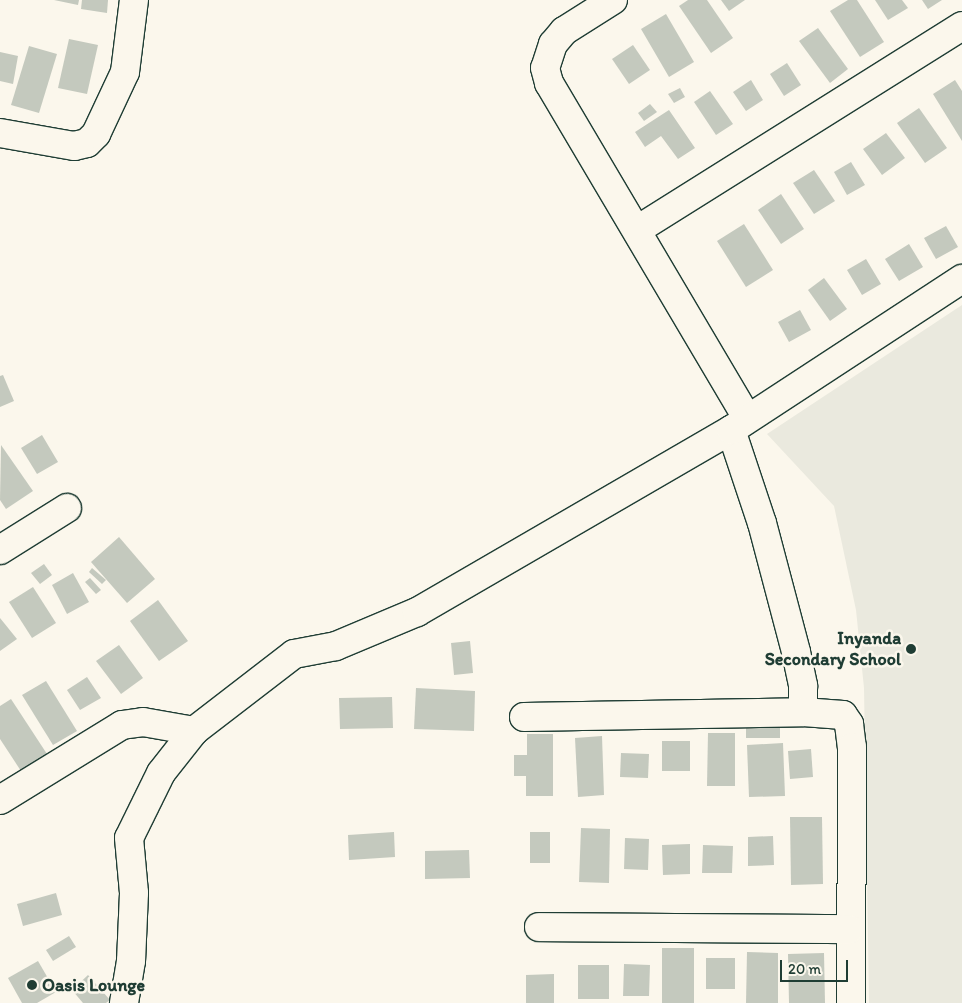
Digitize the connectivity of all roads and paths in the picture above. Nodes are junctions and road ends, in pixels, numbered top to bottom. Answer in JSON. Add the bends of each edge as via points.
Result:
{"nodes":[{"id":1,"x":134,"y":0,"type":"edge"},
{"id":2,"x":614,"y":0,"type":"edge"},
{"id":3,"x":962,"y":26,"type":"edge"},
{"id":4,"x":0,"y":133,"type":"edge"},
{"id":5,"x":637,"y":230,"type":"junction"},
{"id":6,"x":962,"y":279,"type":"edge"},
{"id":7,"x":739,"y":424,"type":"junction"},
{"id":8,"x":66,"y":508,"type":"dead end"},
{"id":9,"x":0,"y":550,"type":"edge"},
{"id":10,"x":803,"y":712,"type":"junction"},
{"id":11,"x":524,"y":717,"type":"dead end"},
{"id":12,"x":194,"y":730,"type":"junction"},
{"id":13,"x":0,"y":800,"type":"edge"},
{"id":14,"x":539,"y":927,"type":"dead end"},
{"id":15,"x":849,"y":928,"type":"junction"},
{"id":16,"x":124,"y":1003,"type":"edge"},
{"id":17,"x":851,"y":1003,"type":"edge"}],
"edges":[{"from":1,"to":4,"type":"street","via":[[125,72],[96,134],[87,143],[74,146]]},
{"from":2,"to":5,"type":"street","via":[[564,32],[553,44],[546,68],[549,83],[568,117]]},
{"from":3,"to":5,"type":"street"},
{"from":5,"to":7,"type":"street"},
{"from":6,"to":7,"type":"street"},
{"from":7,"to":10,"type":"street","via":[[803,686]]},
{"from":7,"to":12,"type":"street","via":[[417,612],[336,646],[294,654]]},
{"from":8,"to":9,"type":"street"},
{"from":10,"to":11,"type":"street"},
{"from":10,"to":15,"type":"street","via":[[836,712],[849,724]]},
{"from":12,"to":13,"type":"street","via":[[143,722],[122,725]]},
{"from":12,"to":16,"type":"street","via":[[160,773],[129,838],[134,894],[131,961]]},
{"from":14,"to":15,"type":"street"},
{"from":15,"to":17,"type":"street"}]}
